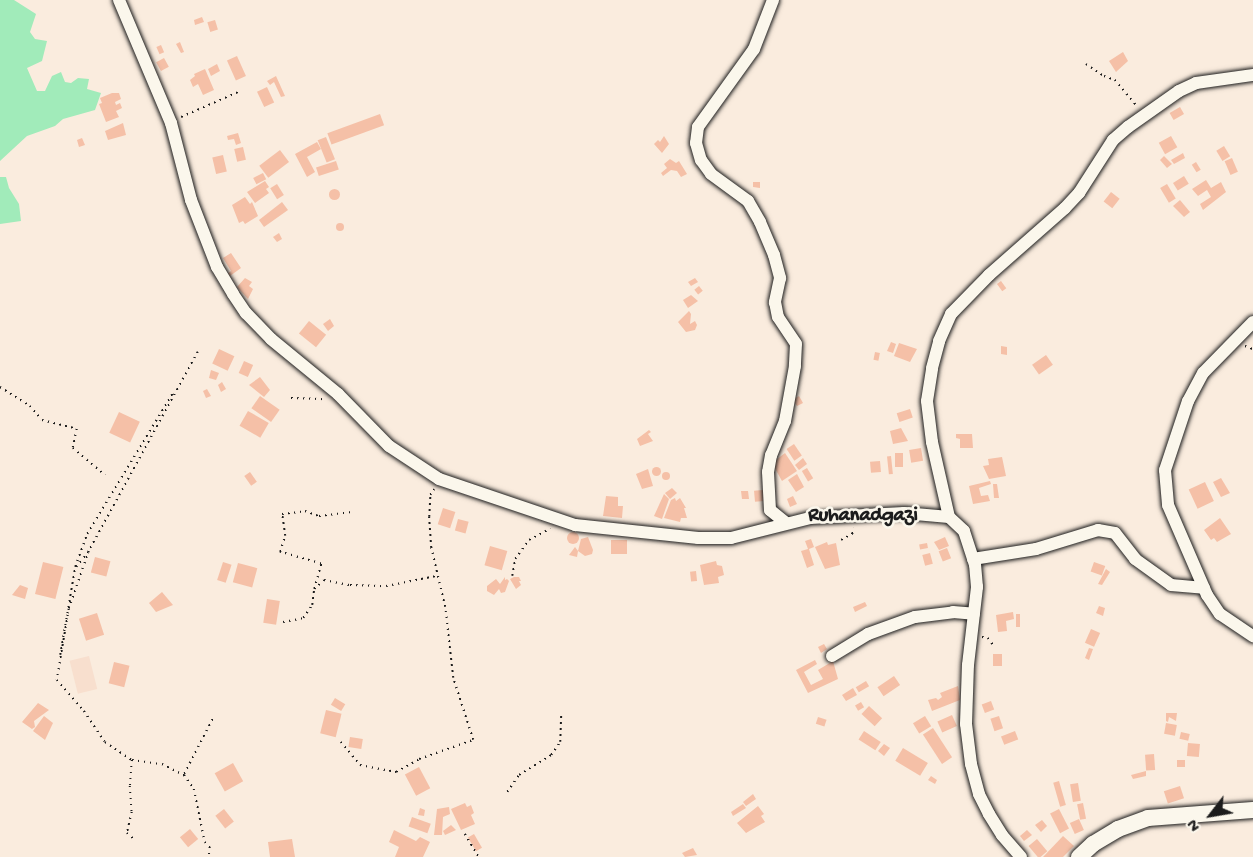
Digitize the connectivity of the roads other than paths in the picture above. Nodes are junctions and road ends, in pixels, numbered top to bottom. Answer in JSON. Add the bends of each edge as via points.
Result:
{"nodes":[{"id":1,"x":119,"y":0,"type":"edge"},
{"id":2,"x":773,"y":0,"type":"edge"},
{"id":3,"x":1253,"y":75,"type":"edge"},
{"id":4,"x":1253,"y":322,"type":"edge"},
{"id":5,"x":949,"y":517,"type":"junction"},
{"id":6,"x":786,"y":524,"type":"junction"},
{"id":7,"x":973,"y":559,"type":"junction"},
{"id":8,"x":1204,"y":588,"type":"junction"},
{"id":9,"x":974,"y":614,"type":"junction"},
{"id":10,"x":1253,"y":636,"type":"edge"},
{"id":11,"x":832,"y":656,"type":"dead end"},
{"id":12,"x":1253,"y":810,"type":"edge"},
{"id":13,"x":1021,"y":857,"type":"edge"},
{"id":14,"x":1079,"y":857,"type":"edge"}],
"edges":[{"from":1,"to":6,"type":"street","via":[[171,123],[191,200],[217,267],[233,294],[271,339],[345,401],[389,446],[440,479],[564,522],[716,538]]},
{"from":2,"to":6,"type":"street","via":[[754,49],[698,126],[696,143],[700,160],[711,174],[747,201],[760,222],[780,278],[775,302],[778,317],[796,344],[785,421],[768,472],[770,510]]},
{"from":3,"to":5,"type":"street","via":[[1196,83],[1179,91],[1113,140],[1079,193],[951,314],[934,359],[927,401]]},
{"from":4,"to":8,"type":"street","via":[[1203,373],[1188,401],[1165,470],[1168,505]]},
{"from":5,"to":6,"type":"street","via":[[885,514],[810,518]]},
{"from":5,"to":7,"type":"street","via":[[964,531]]},
{"from":7,"to":8,"type":"street","via":[[1036,549],[1098,530],[1115,533],[1135,559],[1171,585]]},
{"from":7,"to":9,"type":"street","via":[[977,586]]},
{"from":8,"to":10,"type":"street","via":[[1220,614]]},
{"from":9,"to":11,"type":"street","via":[[953,612],[915,617],[868,634]]},
{"from":9,"to":13,"type":"street","via":[[966,724],[971,764],[989,814]]},
{"from":12,"to":14,"type":"street","via":[[1148,818],[1118,829]]}]}
